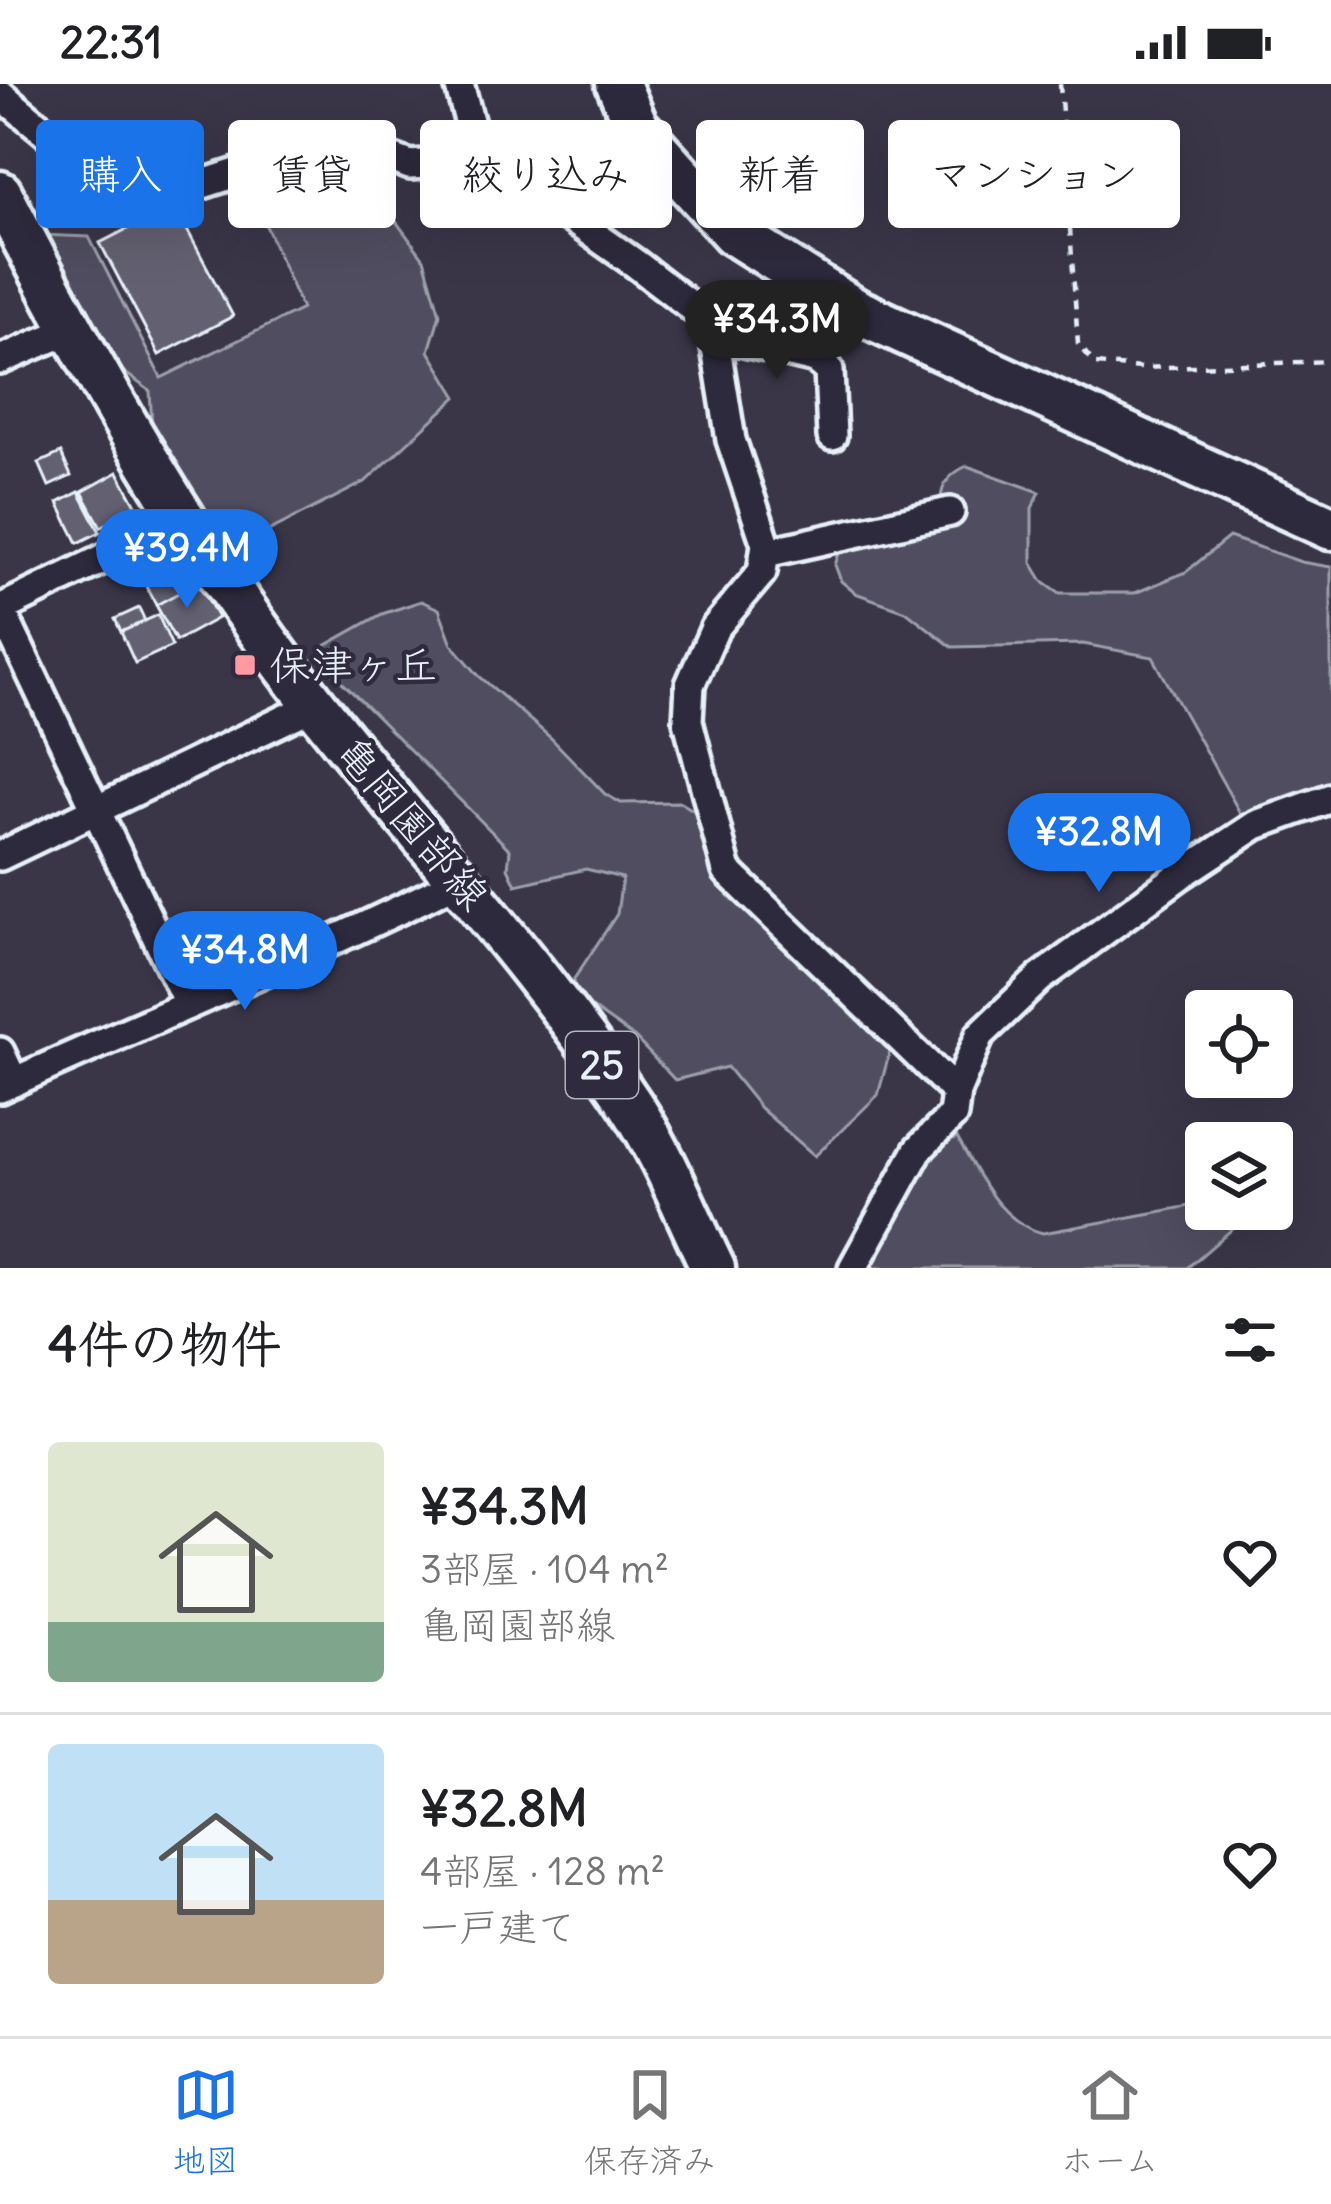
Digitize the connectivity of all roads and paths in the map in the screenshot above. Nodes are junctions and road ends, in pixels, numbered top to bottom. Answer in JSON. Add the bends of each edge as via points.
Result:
{"nodes":[{"id":1,"x":459,"y":84,"type":"edge"},
{"id":2,"x":618,"y":84,"type":"edge"},
{"id":3,"x":1060,"y":84,"type":"edge"},
{"id":4,"x":0,"y":94,"type":"edge"},
{"id":5,"x":469,"y":120,"type":"edge"},
{"id":6,"x":420,"y":164,"type":"edge"},
{"id":7,"x":0,"y":193,"type":"edge"},
{"id":8,"x":582,"y":228,"type":"edge"},
{"id":9,"x":70,"y":330,"type":"junction"},
{"id":10,"x":714,"y":335,"type":"junction"},
{"id":11,"x":0,"y":359,"type":"edge"},
{"id":12,"x":1331,"y":361,"type":"edge"},
{"id":13,"x":832,"y":436,"type":"dead end"},
{"id":14,"x":950,"y":512,"type":"dead end"},
{"id":15,"x":182,"y":521,"type":"junction"},
{"id":16,"x":1331,"y":528,"type":"edge"},
{"id":17,"x":765,"y":553,"type":"junction"},
{"id":18,"x":0,"y":608,"type":"edge"},
{"id":19,"x":315,"y":705,"type":"junction"},
{"id":20,"x":1331,"y":798,"type":"edge"},
{"id":21,"x":96,"y":811,"type":"junction"},
{"id":22,"x":0,"y":856,"type":"edge"},
{"id":23,"x":462,"y":879,"type":"junction"},
{"id":24,"x":188,"y":1003,"type":"junction"},
{"id":25,"x":0,"y":1052,"type":"edge"},
{"id":26,"x":7,"y":1085,"type":"edge"},
{"id":27,"x":956,"y":1092,"type":"junction"},
{"id":28,"x":713,"y":1268,"type":"edge"},
{"id":29,"x":853,"y":1268,"type":"edge"}],
"edges":[{"from":1,"to":5,"type":"street"},
{"from":2,"to":16,"type":"main road","via":[[636,126],[733,233],[855,310]]},
{"from":3,"to":12,"type":"path","via":[[1078,344],[1095,364]]},
{"from":4,"to":6,"type":"street","via":[[134,206],[328,143]]},
{"from":7,"to":9,"type":"main road","name":"亀岡園部線","number":"25"},
{"from":8,"to":10,"type":"street","via":[[701,314]]},
{"from":9,"to":11,"type":"street"},
{"from":9,"to":15,"type":"main road","name":"亀岡園部線","number":"25"},
{"from":10,"to":13,"type":"street","via":[[816,359],[829,370]]},
{"from":10,"to":17,"type":"street","via":[[731,440]]},
{"from":14,"to":17,"type":"street"},
{"from":15,"to":18,"type":"street"},
{"from":15,"to":19,"type":"main road","name":"亀岡園部線","number":"25"},
{"from":17,"to":27,"type":"street","via":[[762,572],[715,628],[690,685],[688,721],[728,871]]},
{"from":18,"to":21,"type":"street"},
{"from":19,"to":21,"type":"street"},
{"from":19,"to":23,"type":"main road","name":"亀岡園部線","number":"25"},
{"from":20,"to":27,"type":"street","via":[[1256,825],[1040,978],[980,1035]]},
{"from":21,"to":22,"type":"street"},
{"from":21,"to":24,"type":"street"},
{"from":23,"to":24,"type":"street","via":[[364,930]]},
{"from":23,"to":28,"type":"main road","name":"亀岡園部線","number":"25","via":[[634,1109]]},
{"from":24,"to":26,"type":"street"},
{"from":25,"to":26,"type":"street"},
{"from":27,"to":29,"type":"street","via":[[953,1115],[918,1150]]}]}
